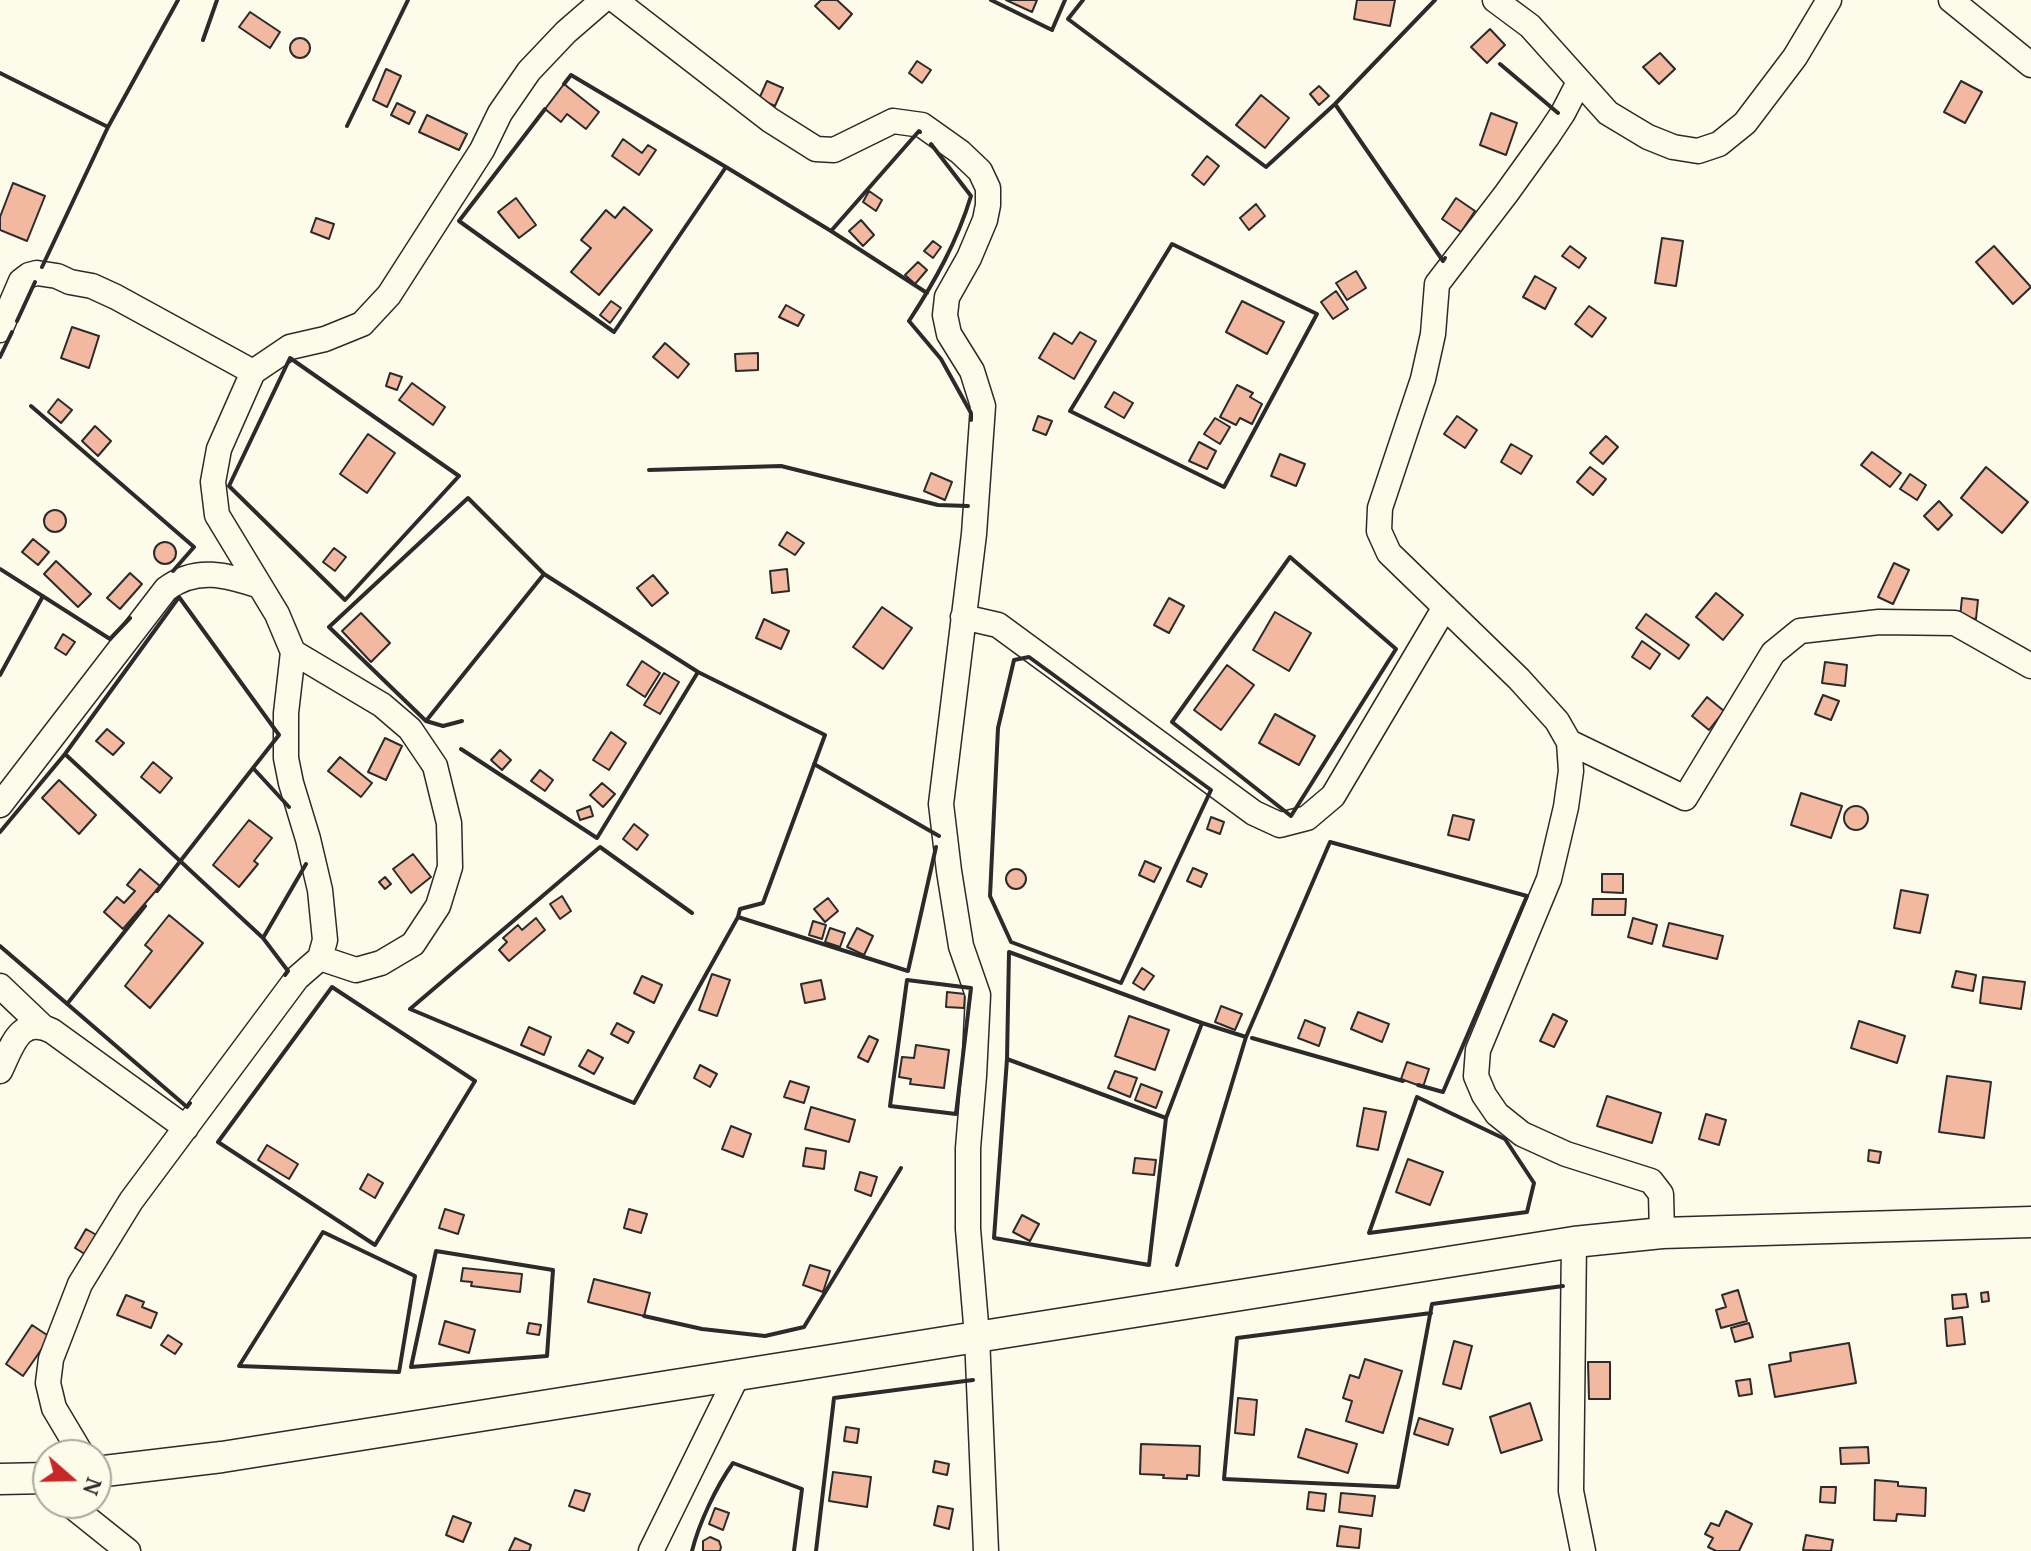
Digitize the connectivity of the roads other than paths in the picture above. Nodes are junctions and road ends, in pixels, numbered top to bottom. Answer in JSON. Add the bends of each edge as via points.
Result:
{"nodes":[{"id":1,"x":603,"y":0,"type":"edge"},
{"id":2,"x":615,"y":0,"type":"edge"},
{"id":3,"x":1495,"y":0,"type":"edge"},
{"id":4,"x":1829,"y":0,"type":"edge"},
{"id":5,"x":1951,"y":0,"type":"edge"},
{"id":6,"x":2031,"y":65,"type":"edge"},
{"id":7,"x":1579,"y":82,"type":"junction"},
{"id":8,"x":10,"y":279,"type":"edge"},
{"id":9,"x":0,"y":330,"type":"edge"},
{"id":10,"x":253,"y":372,"type":"junction"},
{"id":11,"x":260,"y":586,"type":"junction"},
{"id":12,"x":1445,"y":607,"type":"junction"},
{"id":13,"x":963,"y":617,"type":"junction"},
{"id":14,"x":293,"y":652,"type":"junction"},
{"id":15,"x":2031,"y":666,"type":"edge"},
{"id":16,"x":1569,"y":742,"type":"junction"},
{"id":17,"x":0,"y":805,"type":"edge"},
{"id":18,"x":320,"y":958,"type":"junction"},
{"id":19,"x":0,"y":986,"type":"edge"},
{"id":20,"x":42,"y":1026,"type":"junction"},
{"id":21,"x":0,"y":1071,"type":"edge"},
{"id":22,"x":186,"y":1128,"type":"junction"},
{"id":23,"x":2031,"y":1222,"type":"edge"},
{"id":24,"x":1662,"y":1233,"type":"junction"},
{"id":25,"x":1574,"y":1242,"type":"junction"},
{"id":26,"x":977,"y":1336,"type":"junction"},
{"id":27,"x":738,"y":1374,"type":"junction"},
{"id":28,"x":72,"y":1439,"type":"edge"},
{"id":29,"x":112,"y":1470,"type":"edge"},
{"id":30,"x":0,"y":1479,"type":"edge"},
{"id":31,"x":32,"y":1481,"type":"edge"},
{"id":32,"x":88,"y":1519,"type":"edge"},
{"id":33,"x":128,"y":1551,"type":"edge"},
{"id":34,"x":651,"y":1551,"type":"edge"},
{"id":35,"x":986,"y":1551,"type":"edge"},
{"id":36,"x":1583,"y":1551,"type":"edge"}],
"edges":[{"from":1,"to":10,"type":"street","via":[[529,71],[389,295],[362,324],[290,347]]},
{"from":2,"to":13,"type":"street","via":[[770,120],[816,149],[834,150],[893,121],[922,125],[980,171],[988,188],[985,220],[947,297],[945,315],[983,406]]},
{"from":3,"to":7,"type":"street","via":[[1530,26]]},
{"from":4,"to":7,"type":"street","via":[[1795,57],[1745,123],[1719,144],[1698,151],[1648,137],[1608,113]]},
{"from":5,"to":6,"type":"street"},
{"from":7,"to":12,"type":"street","via":[[1563,113],[1437,284],[1423,379],[1380,508],[1379,531],[1389,553]]},
{"from":8,"to":9,"type":"street"},
{"from":8,"to":10,"type":"street","via":[[37,273],[92,286]]},
{"from":10,"to":11,"type":"street","via":[[219,449],[213,482],[217,515]]},
{"from":11,"to":14,"type":"street"},
{"from":11,"to":17,"type":"street","via":[[193,575],[166,589]]},
{"from":12,"to":13,"type":"street","via":[[1333,796],[1307,818],[1280,825],[1254,813],[998,625]]},
{"from":12,"to":16,"type":"street","via":[[1519,679]]},
{"from":13,"to":26,"type":"street","via":[[941,804],[961,946],[978,995],[968,1148]]},
{"from":14,"to":18,"type":"street","via":[[286,758],[320,890],[325,940]]},
{"from":14,"to":18,"type":"street","via":[[382,705],[410,729],[435,766],[449,823],[450,867],[438,906],[413,944],[381,963],[356,970]]},
{"from":15,"to":16,"type":"street","via":[[1955,623],[1879,622],[1800,631],[1773,653],[1685,798]]},
{"from":16,"to":24,"type":"street","via":[[1566,807],[1549,879],[1478,1050],[1476,1076],[1497,1114],[1522,1134],[1651,1181],[1661,1194]]},
{"from":18,"to":22,"type":"street","via":[[297,978]]},
{"from":19,"to":20,"type":"street"},
{"from":20,"to":21,"type":"street","via":[[20,1033]]},
{"from":20,"to":22,"type":"street"},
{"from":22,"to":28,"type":"street","via":[[131,1201],[80,1284],[51,1359],[48,1383],[54,1408]]},
{"from":23,"to":24,"type":"street"},
{"from":24,"to":25,"type":"street"},
{"from":25,"to":26,"type":"street"},
{"from":25,"to":36,"type":"street","via":[[1571,1491]]},
{"from":26,"to":27,"type":"street"},
{"from":26,"to":35,"type":"street"},
{"from":27,"to":29,"type":"street"},
{"from":27,"to":34,"type":"street"},
{"from":30,"to":31,"type":"street"},
{"from":32,"to":33,"type":"street"}]}
